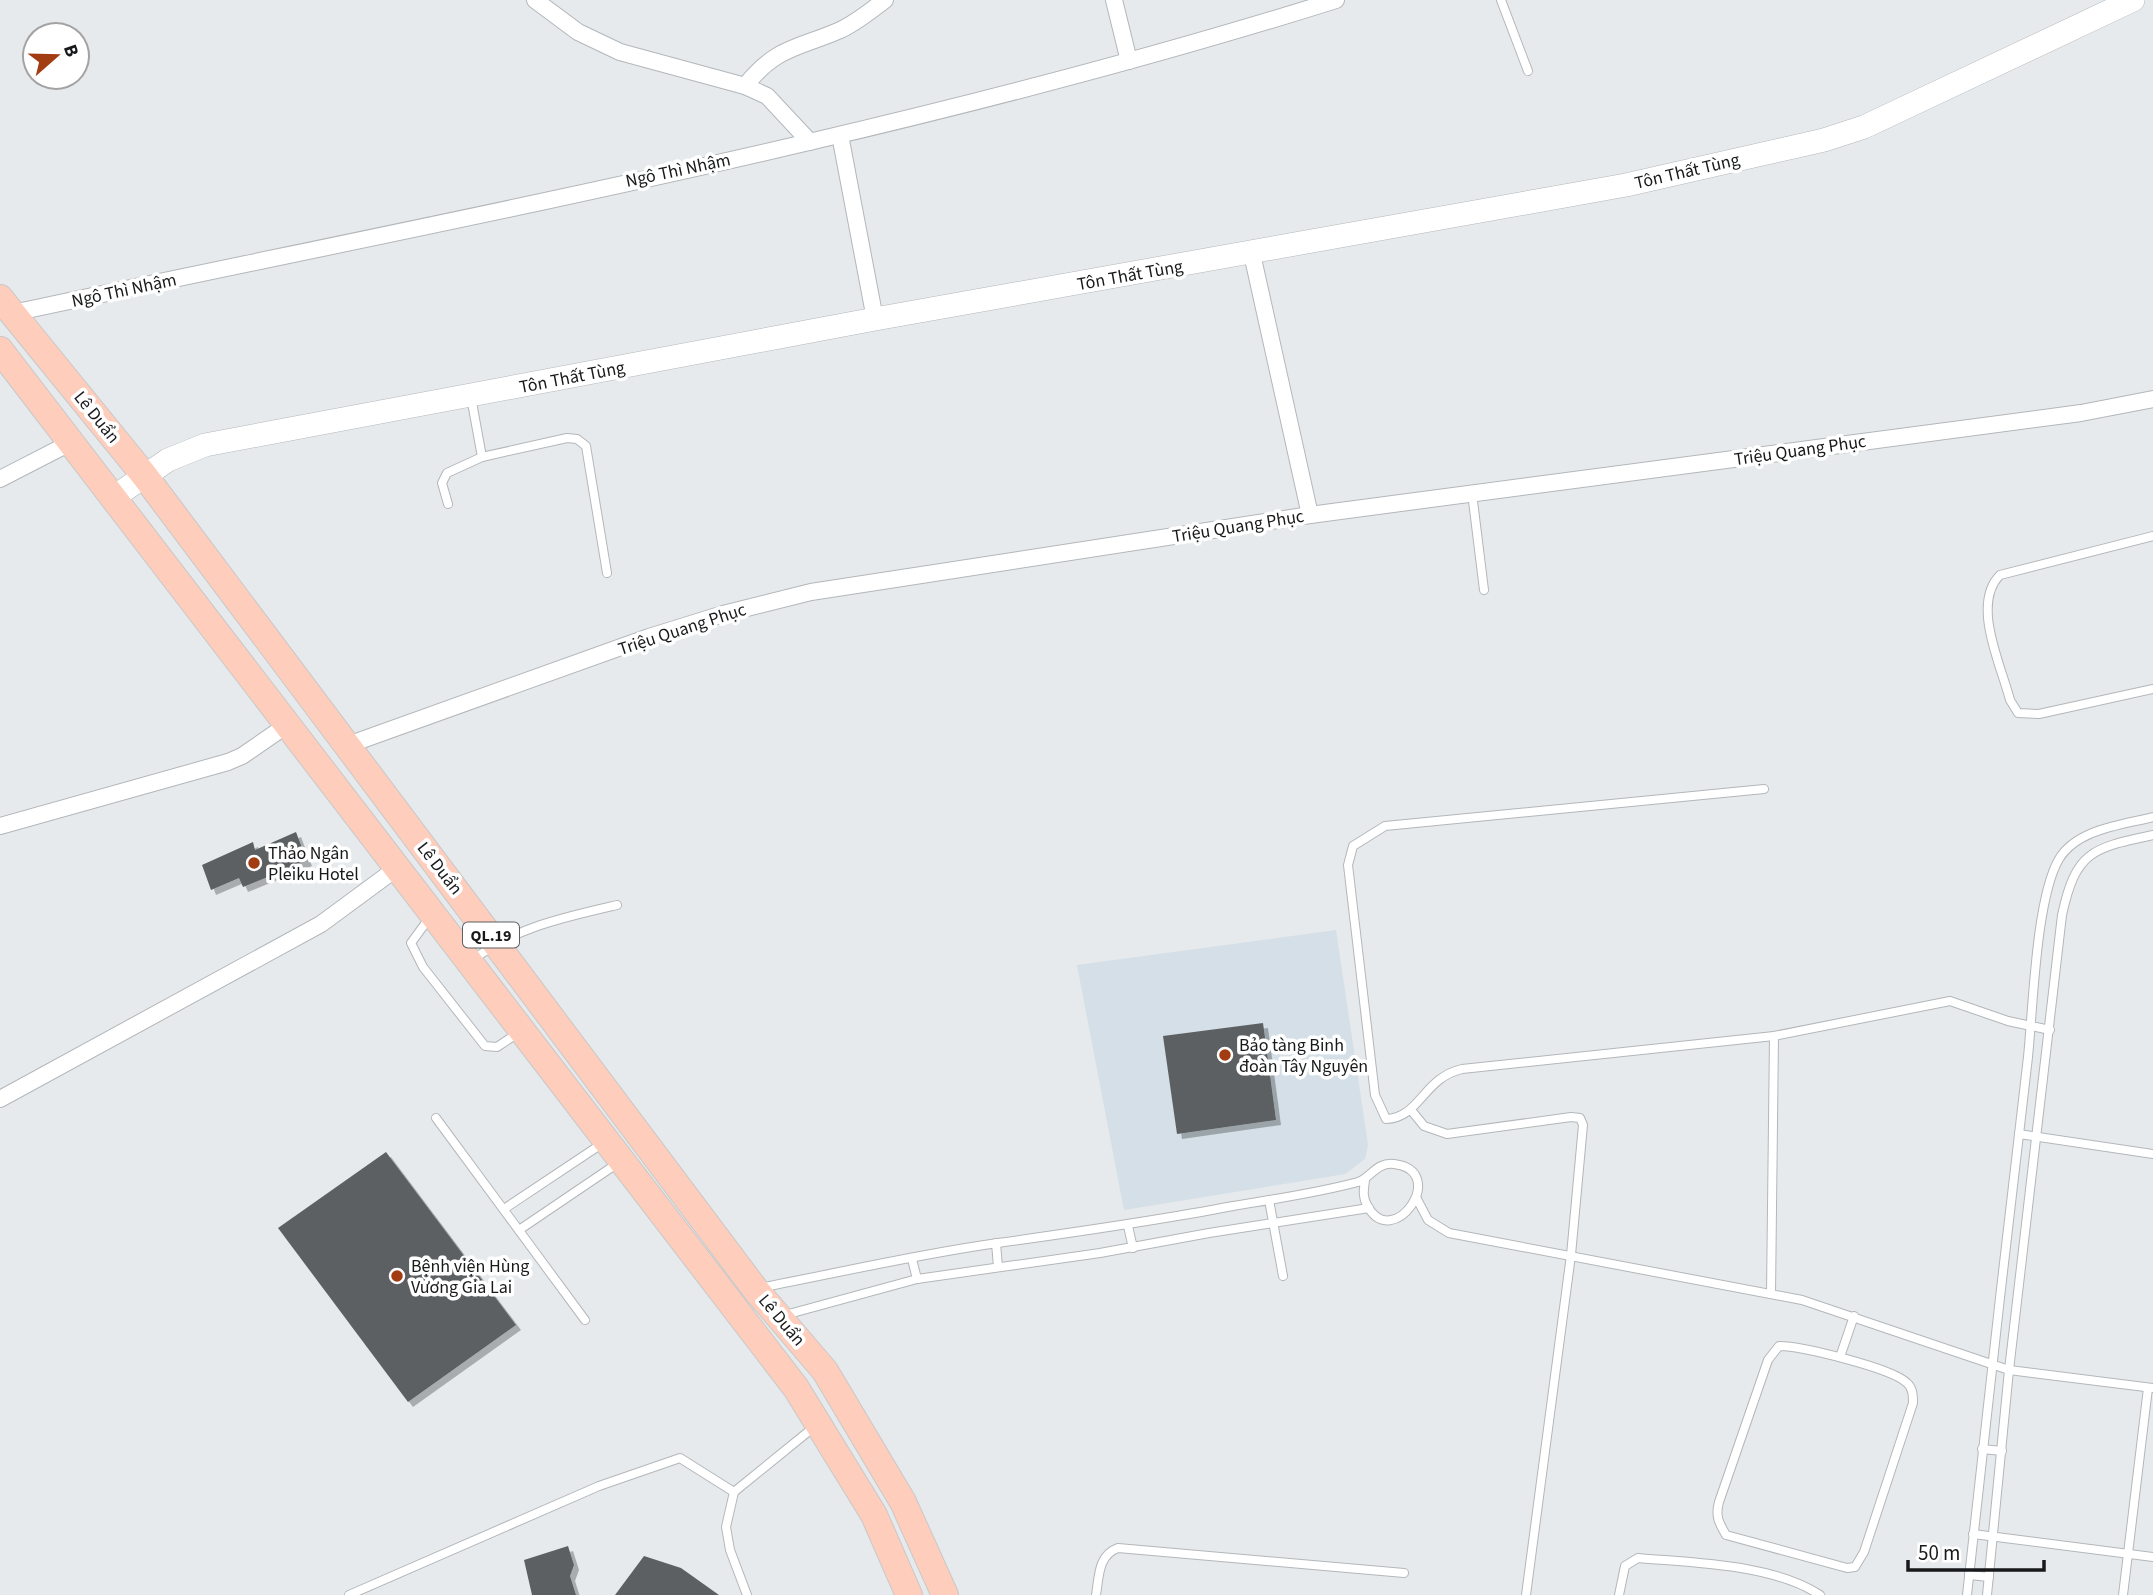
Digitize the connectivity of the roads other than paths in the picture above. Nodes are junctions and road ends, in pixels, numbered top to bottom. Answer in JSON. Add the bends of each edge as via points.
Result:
{"nodes":[{"id":1,"x":535,"y":0,"type":"edge"},
{"id":2,"x":884,"y":0,"type":"edge"},
{"id":3,"x":1114,"y":0,"type":"edge"},
{"id":4,"x":1336,"y":0,"type":"edge"},
{"id":5,"x":1502,"y":0,"type":"edge"},
{"id":6,"x":2133,"y":0,"type":"edge"},
{"id":7,"x":1292,"y":7,"type":"edge"},
{"id":8,"x":1129,"y":61,"type":"junction"},
{"id":9,"x":1528,"y":71,"type":"dead end"},
{"id":10,"x":745,"y":86,"type":"junction"},
{"id":11,"x":840,"y":135,"type":"junction"},
{"id":12,"x":810,"y":142,"type":"junction"},
{"id":13,"x":1252,"y":254,"type":"junction"},
{"id":14,"x":6,"y":306,"type":"edge"},
{"id":15,"x":875,"y":319,"type":"junction"},
{"id":16,"x":0,"y":350,"type":"edge"},
{"id":17,"x":471,"y":397,"type":"junction"},
{"id":18,"x":2153,"y":399,"type":"edge"},
{"id":19,"x":70,"y":443,"type":"junction"},
{"id":20,"x":482,"y":457,"type":"junction"},
{"id":21,"x":144,"y":475,"type":"junction"},
{"id":22,"x":0,"y":479,"type":"edge"},
{"id":23,"x":1472,"y":493,"type":"junction"},
{"id":24,"x":114,"y":497,"type":"junction"},
{"id":25,"x":448,"y":504,"type":"dead end"},
{"id":26,"x":1310,"y":514,"type":"junction"},
{"id":27,"x":2153,"y":536,"type":"edge"},
{"id":28,"x":607,"y":573,"type":"dead end"},
{"id":29,"x":1484,"y":590,"type":"dead end"},
{"id":30,"x":2153,"y":689,"type":"edge"},
{"id":31,"x":287,"y":725,"type":"junction"},
{"id":32,"x":345,"y":746,"type":"junction"},
{"id":33,"x":1764,"y":789,"type":"dead end"},
{"id":34,"x":2153,"y":817,"type":"edge"},
{"id":35,"x":2136,"y":821,"type":"junction"},
{"id":36,"x":0,"y":826,"type":"edge"},
{"id":37,"x":2153,"y":835,"type":"edge"},
{"id":38,"x":2142,"y":837,"type":"junction"},
{"id":39,"x":397,"y":868,"type":"junction"},
{"id":40,"x":617,"y":905,"type":"dead end"},
{"id":41,"x":432,"y":915,"type":"junction"},
{"id":42,"x":2042,"y":932,"type":"junction"},
{"id":43,"x":2060,"y":936,"type":"junction"},
{"id":44,"x":497,"y":942,"type":"junction"},
{"id":45,"x":469,"y":963,"type":"junction"},
{"id":46,"x":2031,"y":1026,"type":"junction"},
{"id":47,"x":2050,"y":1030,"type":"junction"},
{"id":48,"x":520,"y":1031,"type":"junction"},
{"id":49,"x":1774,"y":1036,"type":"junction"},
{"id":50,"x":0,"y":1099,"type":"edge"},
{"id":51,"x":1411,"y":1110,"type":"junction"},
{"id":52,"x":436,"y":1118,"type":"dead end"},
{"id":53,"x":2019,"y":1134,"type":"junction"},
{"id":54,"x":2038,"y":1137,"type":"junction"},
{"id":55,"x":613,"y":1151,"type":"junction"},
{"id":56,"x":2153,"y":1154,"type":"edge"},
{"id":57,"x":1365,"y":1180,"type":"junction"},
{"id":58,"x":1417,"y":1199,"type":"junction"},
{"id":59,"x":1269,"y":1200,"type":"junction"},
{"id":60,"x":504,"y":1209,"type":"junction"},
{"id":61,"x":1369,"y":1209,"type":"junction"},
{"id":62,"x":1272,"y":1223,"type":"junction"},
{"id":63,"x":1128,"y":1226,"type":"junction"},
{"id":64,"x":519,"y":1230,"type":"junction"},
{"id":65,"x":2007,"y":1241,"type":"junction"},
{"id":66,"x":996,"y":1243,"type":"junction"},
{"id":67,"x":2024,"y":1244,"type":"junction"},
{"id":68,"x":1133,"y":1248,"type":"junction"},
{"id":69,"x":1571,"y":1255,"type":"junction"},
{"id":70,"x":912,"y":1259,"type":"junction"},
{"id":71,"x":998,"y":1267,"type":"junction"},
{"id":72,"x":1283,"y":1276,"type":"dead end"},
{"id":73,"x":917,"y":1279,"type":"junction"},
{"id":74,"x":755,"y":1289,"type":"junction"},
{"id":75,"x":1771,"y":1294,"type":"junction"},
{"id":76,"x":1854,"y":1316,"type":"junction"},
{"id":77,"x":779,"y":1317,"type":"junction"},
{"id":78,"x":585,"y":1320,"type":"dead end"},
{"id":79,"x":1840,"y":1357,"type":"junction"},
{"id":80,"x":1994,"y":1366,"type":"junction"},
{"id":81,"x":2009,"y":1370,"type":"junction"},
{"id":82,"x":2150,"y":1388,"type":"edge"},
{"id":83,"x":818,"y":1423,"type":"junction"},
{"id":84,"x":1982,"y":1449,"type":"junction"},
{"id":85,"x":2002,"y":1451,"type":"junction"},
{"id":86,"x":734,"y":1492,"type":"junction"},
{"id":87,"x":1973,"y":1534,"type":"junction"},
{"id":88,"x":1995,"y":1537,"type":"junction"},
{"id":89,"x":2127,"y":1554,"type":"junction"},
{"id":90,"x":2153,"y":1557,"type":"edge"},
{"id":91,"x":1404,"y":1573,"type":"dead end"},
{"id":92,"x":1969,"y":1575,"type":"junction"},
{"id":93,"x":1989,"y":1577,"type":"junction"},
{"id":94,"x":349,"y":1595,"type":"edge"},
{"id":95,"x":747,"y":1595,"type":"edge"},
{"id":96,"x":909,"y":1595,"type":"edge"},
{"id":97,"x":945,"y":1595,"type":"edge"},
{"id":98,"x":1096,"y":1595,"type":"edge"},
{"id":99,"x":1526,"y":1595,"type":"edge"},
{"id":100,"x":1619,"y":1595,"type":"edge"},
{"id":101,"x":1820,"y":1595,"type":"edge"},
{"id":102,"x":1967,"y":1595,"type":"edge"},
{"id":103,"x":1987,"y":1595,"type":"edge"},
{"id":104,"x":2123,"y":1595,"type":"edge"}],
"edges":[{"from":1,"to":10,"type":"street","via":[[578,32],[620,52]]},
{"from":2,"to":10,"type":"street","via":[[841,30],[776,55]]},
{"from":3,"to":8,"type":"street"},
{"from":4,"to":7,"type":"street","name":"Ngô Thì Nhậm"},
{"from":5,"to":9,"type":"lane"},
{"from":6,"to":13,"type":"street","name":"Tôn Thất Tùng","via":[[1864,127],[1824,140],[1626,185]]},
{"from":7,"to":8,"type":"street","name":"Ngô Thì Nhậm"},
{"from":8,"to":11,"type":"street","name":"Ngô Thì Nhậm"},
{"from":10,"to":12,"type":"street","via":[[767,96]]},
{"from":11,"to":12,"type":"street","name":"Ngô Thì Nhậm"},
{"from":11,"to":15,"type":"street"},
{"from":12,"to":14,"type":"street","name":"Ngô Thì Nhậm"},
{"from":13,"to":15,"type":"street","name":"Tôn Thất Tùng"},
{"from":13,"to":26,"type":"street"},
{"from":14,"to":21,"type":"main road","name":"Lê Duẩn","number":"QL.19"},
{"from":15,"to":17,"type":"street","name":"Tôn Thất Tùng"},
{"from":16,"to":19,"type":"main road","name":"Lê Duẩn","number":"QL.19"},
{"from":17,"to":20,"type":"lane"},
{"from":17,"to":21,"type":"street","name":"Tôn Thất Tùng","via":[[205,445]]},
{"from":18,"to":23,"type":"street","name":"Triệu Quang Phục"},
{"from":19,"to":22,"type":"street"},
{"from":19,"to":24,"type":"main road","name":"Lê Duẩn","number":"QL.19"},
{"from":20,"to":25,"type":"lane","via":[[443,478]]},
{"from":20,"to":28,"type":"lane","via":[[567,438],[586,446]]},
{"from":21,"to":24,"type":"street","name":"Tôn Thất Tùng"},
{"from":21,"to":32,"type":"main road","name":"Lê Duẩn","number":"QL.19"},
{"from":23,"to":26,"type":"street","name":"Triệu Quang Phục"},
{"from":23,"to":29,"type":"lane"},
{"from":24,"to":31,"type":"main road","name":"Lê Duẩn","number":"QL.19"},
{"from":26,"to":32,"type":"street","name":"Triệu Quang Phục","via":[[798,595],[649,637]]},
{"from":27,"to":30,"type":"lane","via":[[2000,575],[1992,583],[1986,611],[2010,700],[2018,713],[2039,714]]},
{"from":31,"to":36,"type":"street","via":[[228,762]]},
{"from":31,"to":39,"type":"main road","name":"Lê Duẩn","number":"QL.19"},
{"from":32,"to":44,"type":"main road","name":"Lê Duẩn","number":"QL.19"},
{"from":33,"to":51,"type":"lane","via":[[1385,826],[1353,846],[1348,865],[1375,1095],[1386,1119],[1398,1119]]},
{"from":34,"to":35,"type":"lane"},
{"from":35,"to":38,"type":"lane"},
{"from":35,"to":42,"type":"lane","via":[[2086,835],[2067,848],[2049,884]]},
{"from":37,"to":38,"type":"lane"},
{"from":38,"to":43,"type":"lane","via":[[2100,848],[2081,863],[2068,886]]},
{"from":39,"to":41,"type":"main road","name":"Lê Duẩn","number":"QL.19"},
{"from":39,"to":50,"type":"street","via":[[321,924]]},
{"from":40,"to":44,"type":"lane","via":[[542,922]]},
{"from":41,"to":45,"type":"main road","name":"Lê Duẩn","number":"QL.19"},
{"from":41,"to":48,"type":"lane","via":[[411,943],[423,967],[485,1046],[497,1047]]},
{"from":42,"to":43,"type":"lane"},
{"from":42,"to":46,"type":"lane"},
{"from":43,"to":47,"type":"lane"},
{"from":44,"to":45,"type":"lane"},
{"from":44,"to":74,"type":"main road","name":"Lê Duẩn","number":"QL.19"},
{"from":45,"to":48,"type":"main road","name":"Lê Duẩn","number":"QL.19"},
{"from":46,"to":47,"type":"lane"},
{"from":46,"to":49,"type":"lane","via":[[1950,1000]]},
{"from":46,"to":53,"type":"lane"},
{"from":47,"to":54,"type":"lane"},
{"from":48,"to":55,"type":"main road","name":"Lê Duẩn","number":"QL.19"},
{"from":49,"to":51,"type":"lane","via":[[1462,1069],[1437,1078]]},
{"from":49,"to":75,"type":"lane"},
{"from":51,"to":69,"type":"lane","via":[[1424,1126],[1447,1134],[1580,1118]]},
{"from":52,"to":60,"type":"lane"},
{"from":53,"to":54,"type":"lane"},
{"from":53,"to":65,"type":"lane"},
{"from":54,"to":56,"type":"lane"},
{"from":54,"to":67,"type":"lane"},
{"from":55,"to":60,"type":"lane"},
{"from":55,"to":64,"type":"lane"},
{"from":55,"to":83,"type":"main road","name":"Lê Duẩn","number":"QL.19"},
{"from":57,"to":58,"type":"lane","via":[[1383,1165],[1405,1168],[1414,1176]]},
{"from":57,"to":59,"type":"lane"},
{"from":57,"to":61,"type":"lane","via":[[1363,1195]]},
{"from":58,"to":61,"type":"lane","via":[[1409,1212],[1395,1219]]},
{"from":58,"to":69,"type":"lane","via":[[1428,1220],[1450,1233]]},
{"from":59,"to":62,"type":"lane"},
{"from":59,"to":63,"type":"lane"},
{"from":60,"to":64,"type":"lane"},
{"from":61,"to":62,"type":"lane"},
{"from":62,"to":68,"type":"lane"},
{"from":62,"to":72,"type":"lane"},
{"from":63,"to":66,"type":"lane"},
{"from":63,"to":68,"type":"lane"},
{"from":64,"to":78,"type":"lane"},
{"from":65,"to":67,"type":"lane"},
{"from":65,"to":80,"type":"lane"},
{"from":66,"to":70,"type":"lane"},
{"from":66,"to":71,"type":"lane"},
{"from":67,"to":81,"type":"lane"},
{"from":68,"to":71,"type":"lane"},
{"from":69,"to":75,"type":"lane"},
{"from":69,"to":99,"type":"lane"},
{"from":70,"to":73,"type":"lane"},
{"from":70,"to":74,"type":"lane"},
{"from":71,"to":73,"type":"lane"},
{"from":73,"to":77,"type":"lane"},
{"from":74,"to":77,"type":"main road","name":"Lê Duẩn","number":"QL.19"},
{"from":75,"to":76,"type":"lane"},
{"from":76,"to":79,"type":"lane"},
{"from":76,"to":80,"type":"lane"},
{"from":77,"to":97,"type":"main road","name":"Lê Duẩn","number":"QL.19","via":[[825,1371],[903,1502]]},
{"from":79,"to":79,"type":"lane","via":[[1779,1346],[1768,1360],[1716,1513],[1726,1535],[1847,1568],[1859,1562],[1913,1393],[1906,1381]]},
{"from":80,"to":81,"type":"lane"},
{"from":80,"to":84,"type":"lane"},
{"from":81,"to":82,"type":"lane"},
{"from":81,"to":85,"type":"lane"},
{"from":82,"to":89,"type":"lane"},
{"from":83,"to":86,"type":"lane"},
{"from":83,"to":96,"type":"main road","name":"Lê Duẩn","number":"QL.19","via":[[874,1515]]},
{"from":84,"to":85,"type":"lane"},
{"from":84,"to":87,"type":"lane"},
{"from":85,"to":88,"type":"lane"},
{"from":86,"to":94,"type":"lane","via":[[680,1458],[598,1486]]},
{"from":86,"to":95,"type":"lane","via":[[726,1527]]},
{"from":87,"to":88,"type":"lane"},
{"from":87,"to":92,"type":"lane"},
{"from":88,"to":89,"type":"lane"},
{"from":88,"to":93,"type":"lane"},
{"from":89,"to":90,"type":"lane"},
{"from":89,"to":104,"type":"lane"},
{"from":91,"to":98,"type":"lane","via":[[1118,1548],[1102,1560]]},
{"from":92,"to":93,"type":"lane"},
{"from":92,"to":102,"type":"lane"},
{"from":93,"to":103,"type":"lane"},
{"from":100,"to":101,"type":"lane","via":[[1625,1566],[1638,1558],[1773,1575]]}]}
